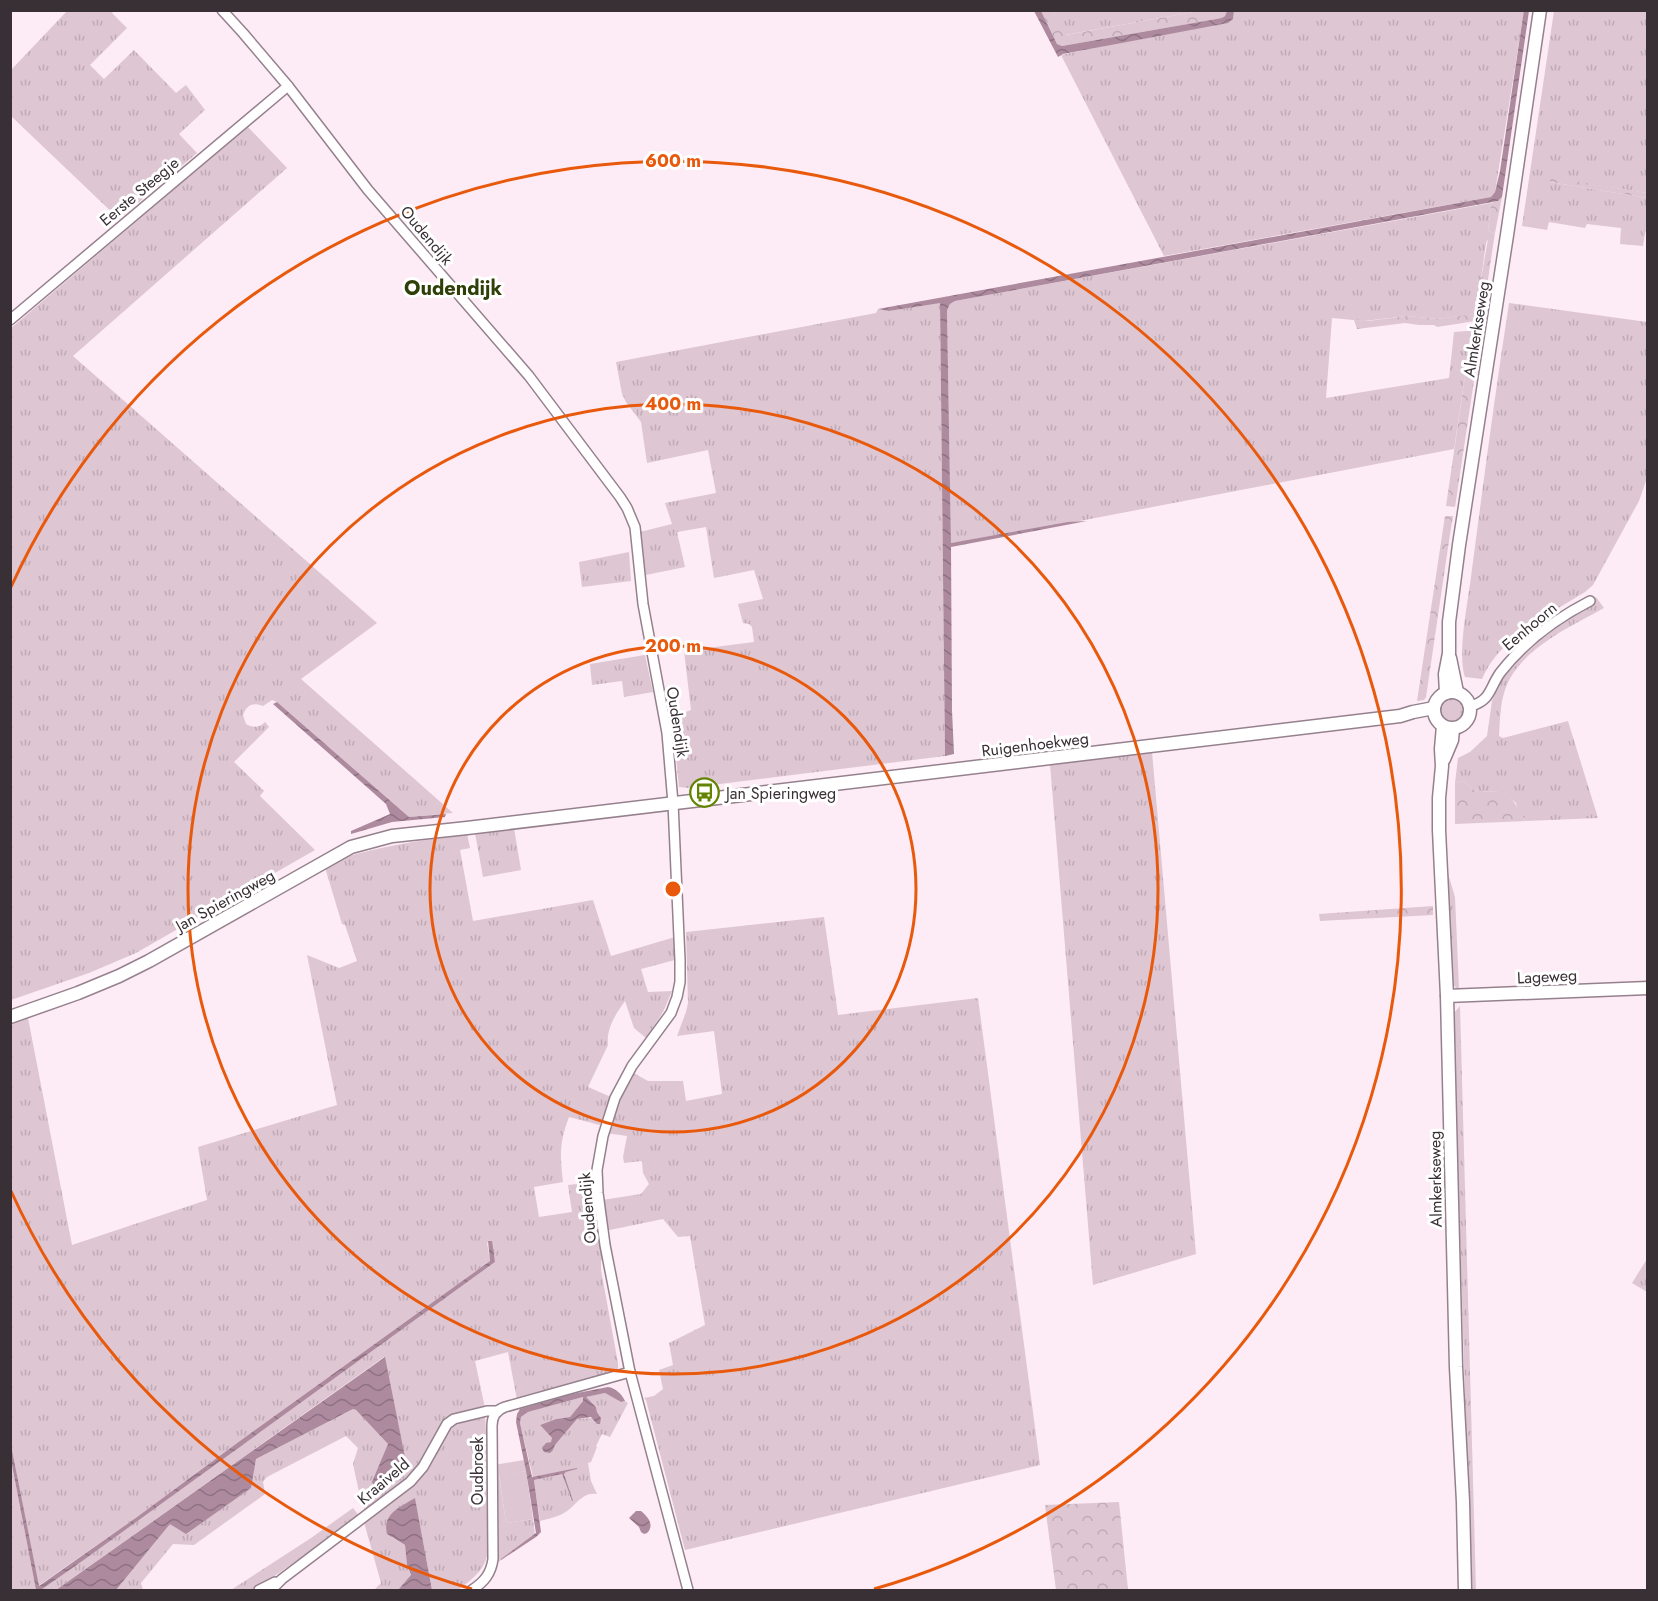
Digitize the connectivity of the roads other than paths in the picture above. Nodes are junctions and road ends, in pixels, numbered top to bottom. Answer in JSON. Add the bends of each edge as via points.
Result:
{"nodes":[{"id":1,"x":222,"y":10,"type":"edge"},
{"id":2,"x":1540,"y":10,"type":"edge"},
{"id":3,"x":288,"y":86,"type":"junction"},
{"id":4,"x":10,"y":320,"type":"edge"},
{"id":5,"x":1590,"y":601,"type":"dead end"},
{"id":6,"x":1452,"y":692,"type":"junction"},
{"id":7,"x":1471,"y":706,"type":"junction"},
{"id":8,"x":1441,"y":720,"type":"junction"},
{"id":9,"x":673,"y":803,"type":"junction"},
{"id":10,"x":1647,"y":988,"type":"edge"},
{"id":11,"x":1447,"y":996,"type":"junction"},
{"id":12,"x":10,"y":1017,"type":"edge"},
{"id":13,"x":630,"y":1372,"type":"junction"},
{"id":14,"x":497,"y":1411,"type":"junction"},
{"id":15,"x":282,"y":1580,"type":"junction"},
{"id":16,"x":259,"y":1590,"type":"edge"},
{"id":17,"x":271,"y":1590,"type":"edge"},
{"id":18,"x":472,"y":1590,"type":"edge"},
{"id":19,"x":688,"y":1590,"type":"edge"},
{"id":20,"x":1465,"y":1590,"type":"edge"}],
"edges":[{"from":1,"to":3,"type":"street","name":"Oudendijk"},
{"from":2,"to":6,"type":"street","name":"Almkerkseweg","via":[[1449,622],[1449,653],[1455,673]]},
{"from":3,"to":4,"type":"street","name":"Eerste Steegje"},
{"from":3,"to":9,"type":"street","name":"Oudendijk","via":[[368,190],[530,376],[627,508],[635,527],[642,595],[667,733]]},
{"from":5,"to":7,"type":"street","name":"Eenhoorn","via":[[1563,615],[1520,650],[1482,703]]},
{"from":6,"to":7,"type":"street","via":[[1466,697]]},
{"from":6,"to":8,"type":"street","via":[[1440,696]]},
{"from":7,"to":8,"type":"street","via":[[1469,719],[1460,727]]},
{"from":8,"to":9,"type":"street","name":"Ruigenhoekweg","via":[[1400,716]]},
{"from":8,"to":11,"type":"street","name":"Almkerkseweg","via":[[1452,740],[1442,766],[1439,798]]},
{"from":9,"to":12,"type":"street","name":"Jan Spieringweg","via":[[392,836],[351,847],[119,976]]},
{"from":9,"to":13,"type":"street","name":"Oudendijk","via":[[680,960],[677,998],[615,1098],[597,1170],[605,1245]]},
{"from":10,"to":11,"type":"street","name":"Lageweg"},
{"from":11,"to":20,"type":"street","name":"Almkerkseweg"},
{"from":13,"to":14,"type":"street"},
{"from":13,"to":19,"type":"street","name":"Oudendijk"},
{"from":14,"to":15,"type":"street","name":"Kraaiveld","via":[[454,1419],[447,1424],[410,1482]]},
{"from":14,"to":18,"type":"street","name":"Oudbroek","via":[[492,1426],[493,1559],[485,1580]]},
{"from":15,"to":16,"type":"street","name":"Kraaiveld"},
{"from":15,"to":17,"type":"street","name":"Kraaiveld"}]}
